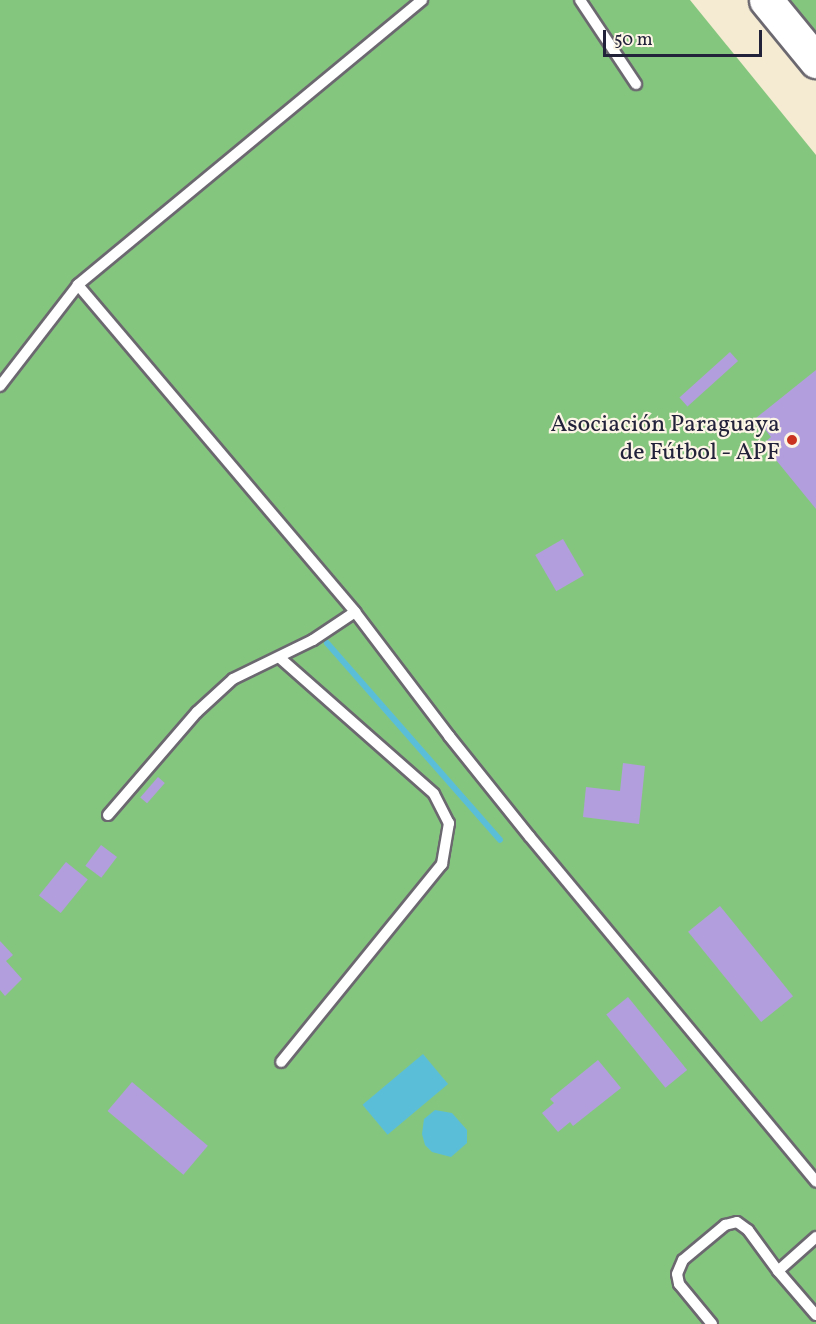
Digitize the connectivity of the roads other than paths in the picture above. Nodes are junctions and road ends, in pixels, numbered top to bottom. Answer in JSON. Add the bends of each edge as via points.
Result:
{"nodes":[{"id":1,"x":422,"y":0,"type":"edge"},
{"id":2,"x":580,"y":0,"type":"edge"},
{"id":3,"x":766,"y":0,"type":"edge"},
{"id":4,"x":816,"y":61,"type":"edge"},
{"id":5,"x":636,"y":84,"type":"dead end"},
{"id":6,"x":78,"y":285,"type":"junction"},
{"id":7,"x":0,"y":386,"type":"edge"},
{"id":8,"x":355,"y":612,"type":"junction"},
{"id":9,"x":280,"y":658,"type":"junction"},
{"id":10,"x":108,"y":815,"type":"dead end"},
{"id":11,"x":281,"y":1062,"type":"dead end"},
{"id":12,"x":816,"y":1182,"type":"edge"},
{"id":13,"x":816,"y":1237,"type":"edge"},
{"id":14,"x":778,"y":1271,"type":"junction"},
{"id":15,"x":816,"y":1315,"type":"edge"},
{"id":16,"x":712,"y":1324,"type":"edge"}],
"edges":[{"from":1,"to":6,"type":"lane"},
{"from":2,"to":5,"type":"lane"},
{"from":3,"to":4,"type":"highway"},
{"from":6,"to":7,"type":"lane"},
{"from":6,"to":8,"type":"lane"},
{"from":8,"to":9,"type":"lane"},
{"from":8,"to":12,"type":"lane","via":[[515,819]]},
{"from":9,"to":10,"type":"lane","via":[[233,679],[196,712]]},
{"from":9,"to":11,"type":"lane","via":[[434,794],[449,823],[442,864]]},
{"from":13,"to":14,"type":"lane"},
{"from":14,"to":15,"type":"lane"},
{"from":14,"to":16,"type":"lane","via":[[748,1230],[737,1222],[725,1225],[683,1260],[677,1274],[679,1284]]}]}
